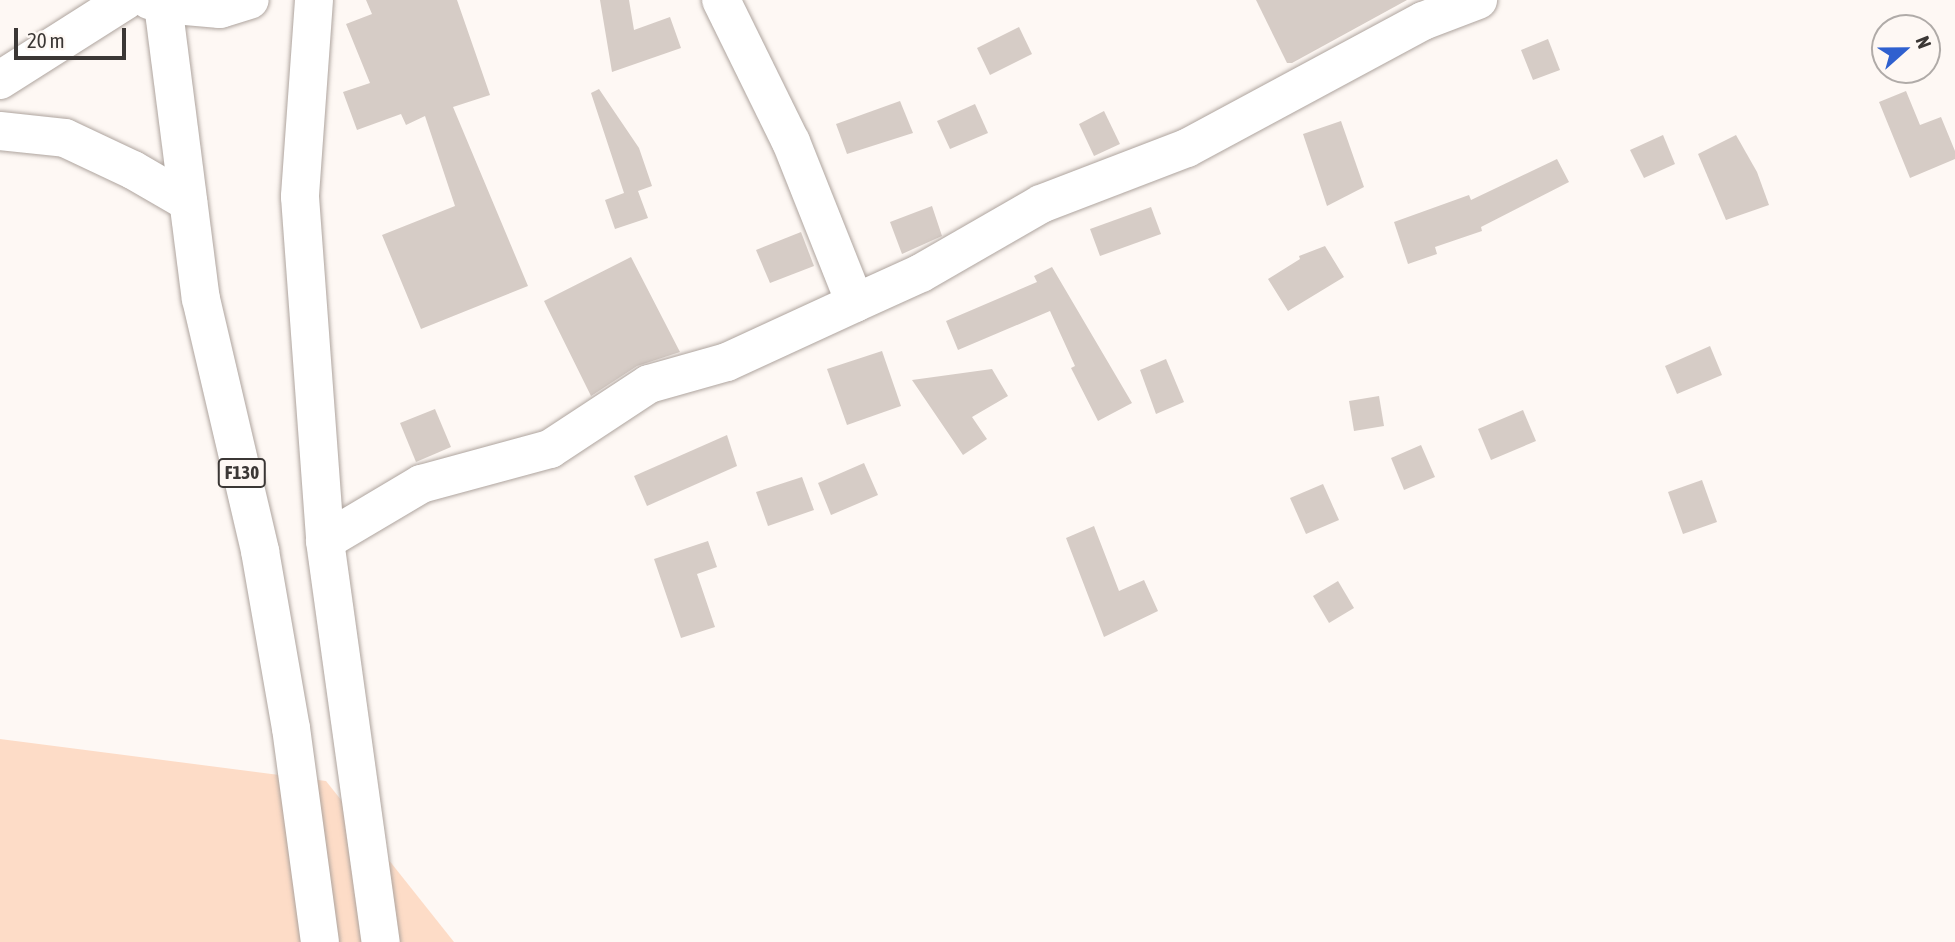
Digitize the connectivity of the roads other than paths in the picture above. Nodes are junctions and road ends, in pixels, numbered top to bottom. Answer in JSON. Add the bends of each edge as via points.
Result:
{"nodes":[{"id":1,"x":250,"y":0,"type":"edge"},
{"id":2,"x":314,"y":0,"type":"edge"},
{"id":3,"x":721,"y":0,"type":"edge"},
{"id":4,"x":1478,"y":0,"type":"edge"},
{"id":5,"x":146,"y":1,"type":"edge"},
{"id":6,"x":1416,"y":11,"type":"edge"},
{"id":7,"x":0,"y":80,"type":"edge"},
{"id":8,"x":0,"y":131,"type":"edge"},
{"id":9,"x":188,"y":202,"type":"junction"},
{"id":10,"x":855,"y":303,"type":"junction"},
{"id":11,"x":325,"y":541,"type":"junction"},
{"id":12,"x":320,"y":942,"type":"edge"},
{"id":13,"x":381,"y":942,"type":"edge"}],
"edges":[{"from":1,"to":5,"type":"main road","via":[[220,9]]},
{"from":2,"to":11,"type":"main road","via":[[300,197]]},
{"from":3,"to":10,"type":"main road","via":[[791,142]]},
{"from":4,"to":6,"type":"main road"},
{"from":5,"to":7,"type":"main road"},
{"from":5,"to":9,"type":"main road","number":"F130"},
{"from":6,"to":10,"type":"main road","via":[[1187,148],[1041,204],[920,273]]},
{"from":8,"to":9,"type":"main road","via":[[65,138]]},
{"from":9,"to":12,"type":"main road","number":"F130","via":[[201,299],[260,551],[287,701]]},
{"from":10,"to":11,"type":"main road","via":[[727,362],[649,384],[550,449],[421,484]]},
{"from":11,"to":13,"type":"main road"}]}
